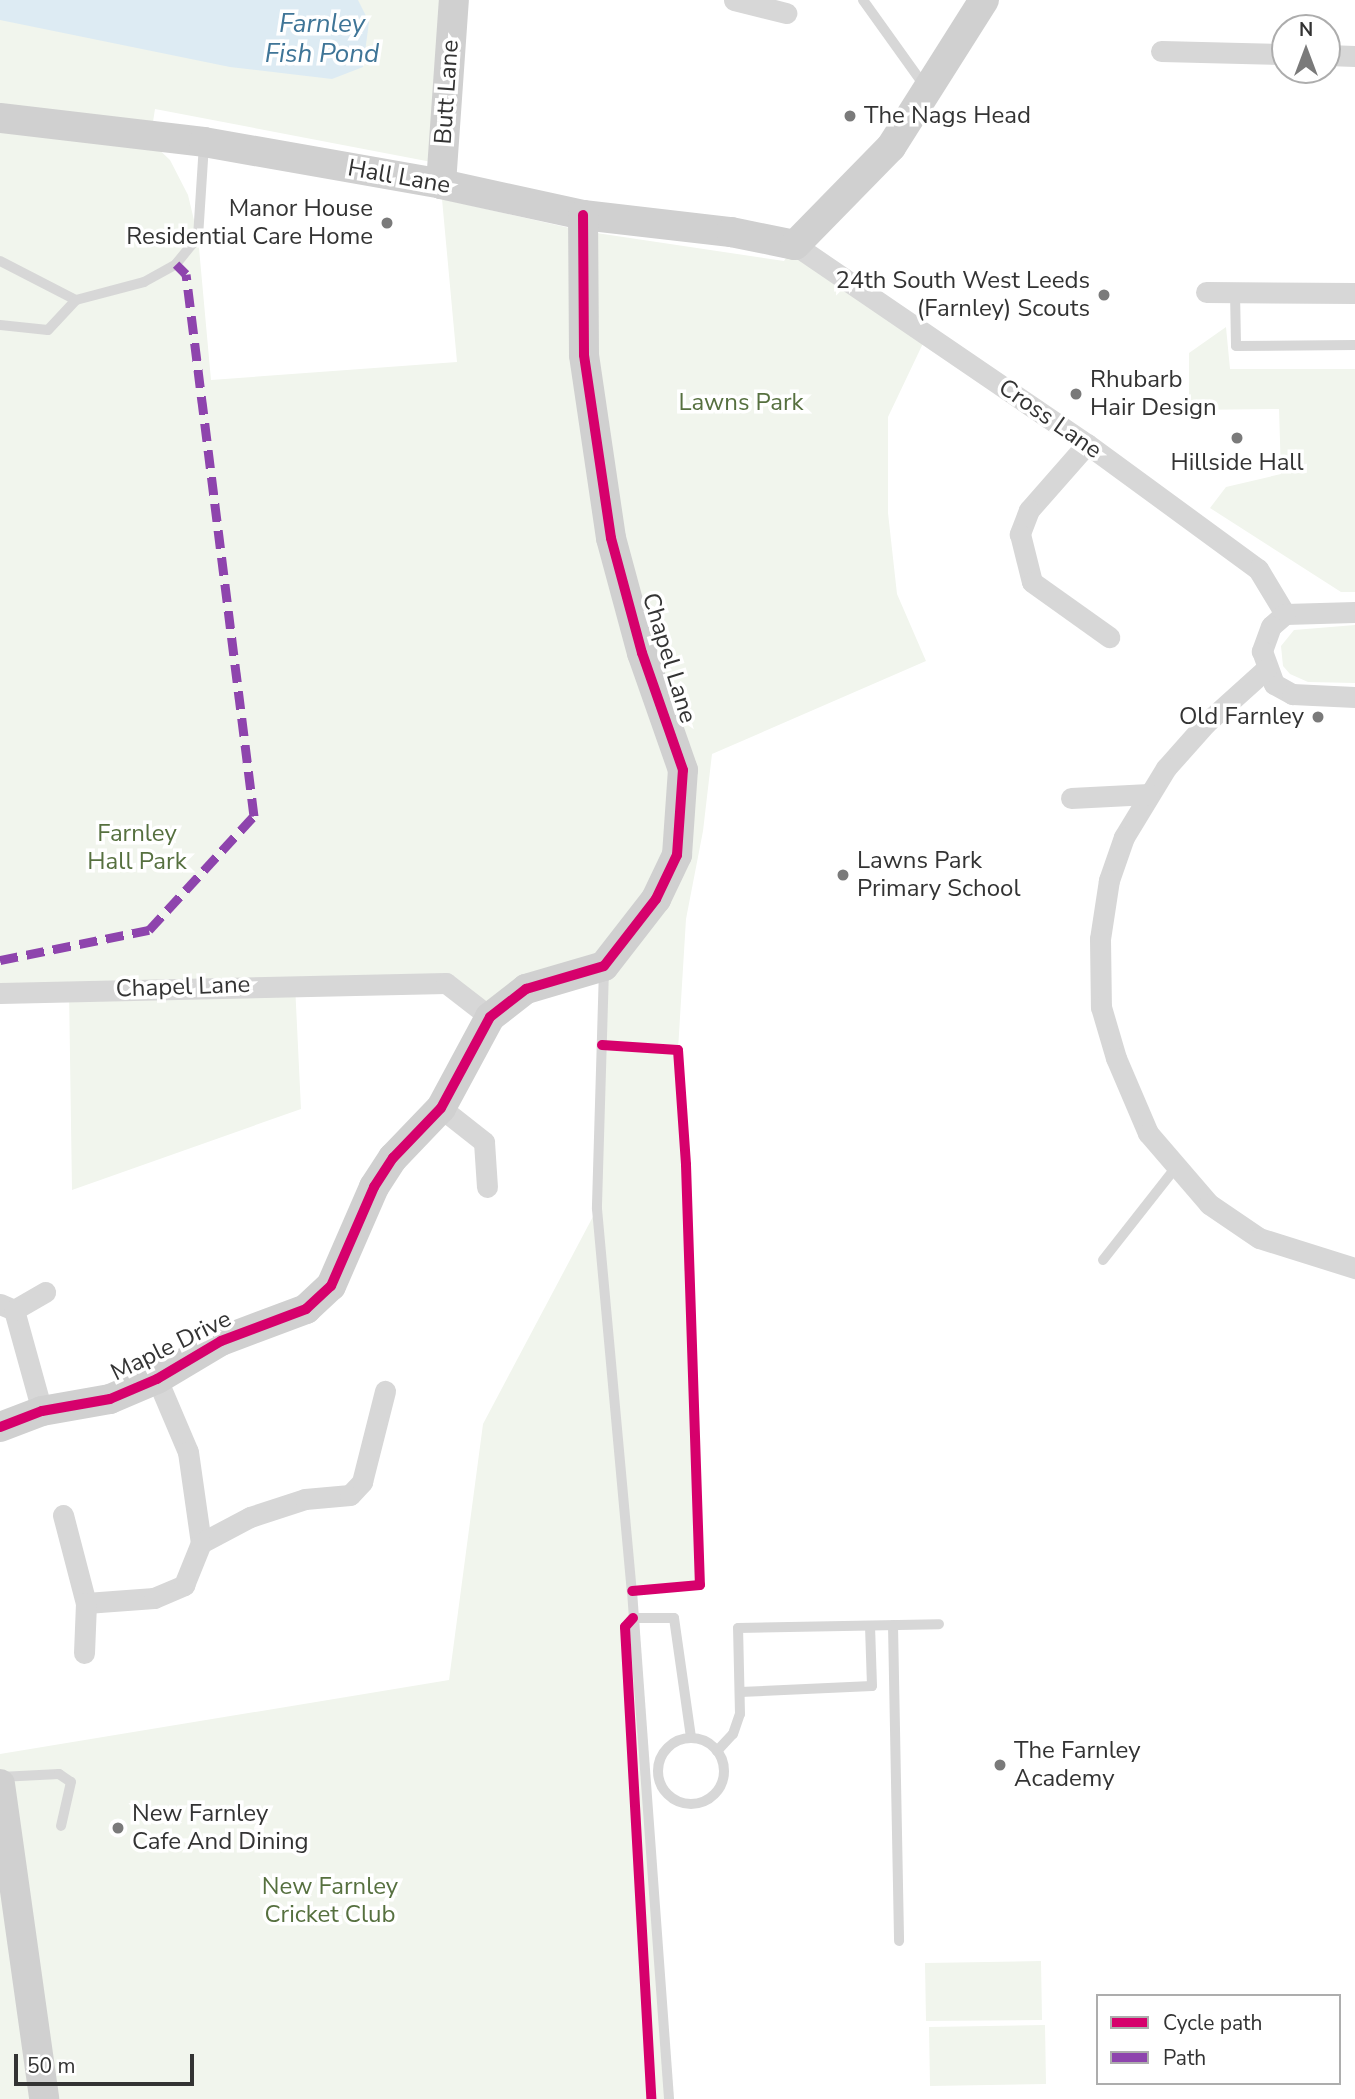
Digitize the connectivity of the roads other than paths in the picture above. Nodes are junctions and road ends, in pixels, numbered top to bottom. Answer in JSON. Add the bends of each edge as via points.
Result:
{"nodes":[{"id":1,"x":454,"y":0,"type":"edge"},
{"id":2,"x":734,"y":0,"type":"edge"},
{"id":3,"x":863,"y":0,"type":"edge"},
{"id":4,"x":984,"y":0,"type":"edge"},
{"id":5,"x":786,"y":13,"type":"dead end"},
{"id":6,"x":1161,"y":51,"type":"dead end"},
{"id":7,"x":1271,"y":54,"type":"edge"},
{"id":8,"x":928,"y":90,"type":"junction"},
{"id":9,"x":0,"y":118,"type":"edge"},
{"id":10,"x":204,"y":142,"type":"junction"},
{"id":11,"x":440,"y":184,"type":"junction"},
{"id":12,"x":583,"y":215,"type":"junction"},
{"id":13,"x":795,"y":245,"type":"junction"},
{"id":14,"x":0,"y":261,"type":"edge"},
{"id":15,"x":1206,"y":292,"type":"dead end"},
{"id":16,"x":1235,"y":292,"type":"junction"},
{"id":17,"x":1355,"y":293,"type":"edge"},
{"id":18,"x":76,"y":300,"type":"junction"},
{"id":19,"x":0,"y":324,"type":"edge"},
{"id":20,"x":1355,"y":345,"type":"edge"},
{"id":21,"x":1087,"y":444,"type":"junction"},
{"id":22,"x":1355,"y":612,"type":"edge"},
{"id":23,"x":1284,"y":614,"type":"junction"},
{"id":24,"x":1109,"y":637,"type":"dead end"},
{"id":25,"x":1266,"y":669,"type":"junction"},
{"id":26,"x":1355,"y":697,"type":"edge"},
{"id":27,"x":1149,"y":794,"type":"junction"},
{"id":28,"x":1071,"y":798,"type":"dead end"},
{"id":29,"x":604,"y":966,"type":"junction"},
{"id":30,"x":0,"y":993,"type":"edge"},
{"id":31,"x":490,"y":1017,"type":"junction"},
{"id":32,"x":441,"y":1108,"type":"junction"},
{"id":33,"x":1177,"y":1166,"type":"junction"},
{"id":34,"x":487,"y":1187,"type":"dead end"},
{"id":35,"x":1104,"y":1261,"type":"dead end"},
{"id":36,"x":1355,"y":1268,"type":"edge"},
{"id":37,"x":45,"y":1292,"type":"dead end"},
{"id":38,"x":7,"y":1307,"type":"edge"},
{"id":39,"x":157,"y":1379,"type":"junction"},
{"id":40,"x":385,"y":1391,"type":"dead end"},
{"id":41,"x":42,"y":1411,"type":"junction"},
{"id":42,"x":0,"y":1427,"type":"edge"},
{"id":43,"x":63,"y":1515,"type":"dead end"},
{"id":44,"x":201,"y":1543,"type":"junction"},
{"id":45,"x":86,"y":1603,"type":"junction"},
{"id":46,"x":633,"y":1618,"type":"junction"},
{"id":47,"x":939,"y":1624,"type":"dead end"},
{"id":48,"x":893,"y":1625,"type":"junction"},
{"id":49,"x":870,"y":1626,"type":"junction"},
{"id":50,"x":84,"y":1653,"type":"dead end"},
{"id":51,"x":740,"y":1692,"type":"junction"},
{"id":52,"x":691,"y":1738,"type":"junction"},
{"id":53,"x":717,"y":1751,"type":"junction"},
{"id":54,"x":0,"y":1777,"type":"edge"},
{"id":55,"x":0,"y":1784,"type":"edge"},
{"id":56,"x":61,"y":1826,"type":"dead end"},
{"id":57,"x":899,"y":1941,"type":"dead end"},
{"id":58,"x":44,"y":2099,"type":"edge"},
{"id":59,"x":669,"y":2099,"type":"edge"}],
"edges":[{"from":1,"to":11,"type":"street","name":"Butt Lane"},
{"from":2,"to":5,"type":"street"},
{"from":3,"to":8,"type":"lane"},
{"from":4,"to":8,"type":"street"},
{"from":6,"to":7,"type":"street"},
{"from":8,"to":13,"type":"street","via":[[891,147]]},
{"from":9,"to":10,"type":"street","name":"Hall Lane"},
{"from":10,"to":11,"type":"street","name":"Hall Lane"},
{"from":10,"to":18,"type":"lane","via":[[198,237],[176,264],[144,282]]},
{"from":11,"to":12,"type":"street","name":"Hall Lane"},
{"from":12,"to":13,"type":"street","name":"Hall Lane","via":[[731,232]]},
{"from":12,"to":29,"type":"street","name":"Chapel Lane","via":[[584,355],[611,538],[642,653],[683,770],[677,855],[656,898]]},
{"from":13,"to":21,"type":"street","name":"Cross Lane"},
{"from":14,"to":18,"type":"lane"},
{"from":15,"to":16,"type":"street"},
{"from":16,"to":17,"type":"street"},
{"from":16,"to":20,"type":"lane","via":[[1236,346]]},
{"from":18,"to":19,"type":"lane","via":[[48,330]]},
{"from":21,"to":23,"type":"street","name":"Cross Lane","via":[[1258,569]]},
{"from":21,"to":24,"type":"street","via":[[1028,510],[1020,534],[1032,582]]},
{"from":22,"to":23,"type":"street"},
{"from":23,"to":25,"type":"street","via":[[1271,626],[1262,651]]},
{"from":25,"to":26,"type":"street","via":[[1274,684],[1292,694]]},
{"from":25,"to":27,"type":"street","via":[[1206,723]]},
{"from":27,"to":28,"type":"street"},
{"from":27,"to":33,"type":"street","via":[[1124,837],[1109,880],[1100,939],[1101,1007],[1116,1058],[1148,1133]]},
{"from":29,"to":31,"type":"street","via":[[526,989]]},
{"from":29,"to":46,"type":"lane","via":[[597,1209]]},
{"from":30,"to":31,"type":"street","name":"Chapel Lane","via":[[446,983]]},
{"from":31,"to":32,"type":"street","name":"Maple Drive"},
{"from":32,"to":34,"type":"street","via":[[484,1142]]},
{"from":32,"to":39,"type":"street","name":"Maple Drive","via":[[393,1158],[374,1186],[331,1286],[306,1309],[221,1341]]},
{"from":33,"to":35,"type":"lane"},
{"from":33,"to":36,"type":"street","via":[[1209,1204],[1259,1238]]},
{"from":37,"to":38,"type":"street"},
{"from":38,"to":41,"type":"street"},
{"from":39,"to":41,"type":"street","name":"Maple Drive","via":[[110,1399]]},
{"from":39,"to":44,"type":"street","via":[[188,1452]]},
{"from":40,"to":44,"type":"street","via":[[362,1482],[350,1495],[305,1499],[250,1517]]},
{"from":41,"to":42,"type":"street","name":"Maple Drive"},
{"from":43,"to":45,"type":"street"},
{"from":44,"to":45,"type":"street","via":[[184,1585],[154,1598]]},
{"from":45,"to":50,"type":"street"},
{"from":46,"to":52,"type":"lane","via":[[674,1618]]},
{"from":46,"to":59,"type":"lane"},
{"from":47,"to":48,"type":"lane"},
{"from":48,"to":49,"type":"lane"},
{"from":48,"to":57,"type":"lane"},
{"from":49,"to":51,"type":"lane","via":[[872,1686]]},
{"from":49,"to":51,"type":"lane","via":[[738,1628]]},
{"from":51,"to":53,"type":"lane","via":[[737,1724]]},
{"from":52,"to":53,"type":"lane","via":[[708,1742]]},
{"from":52,"to":53,"type":"lane","via":[[671,1744],[658,1764],[662,1787],[680,1802],[694,1804],[718,1790],[723,1777]]},
{"from":54,"to":56,"type":"lane","via":[[59,1774],[71,1782]]},
{"from":55,"to":58,"type":"street"}]}
